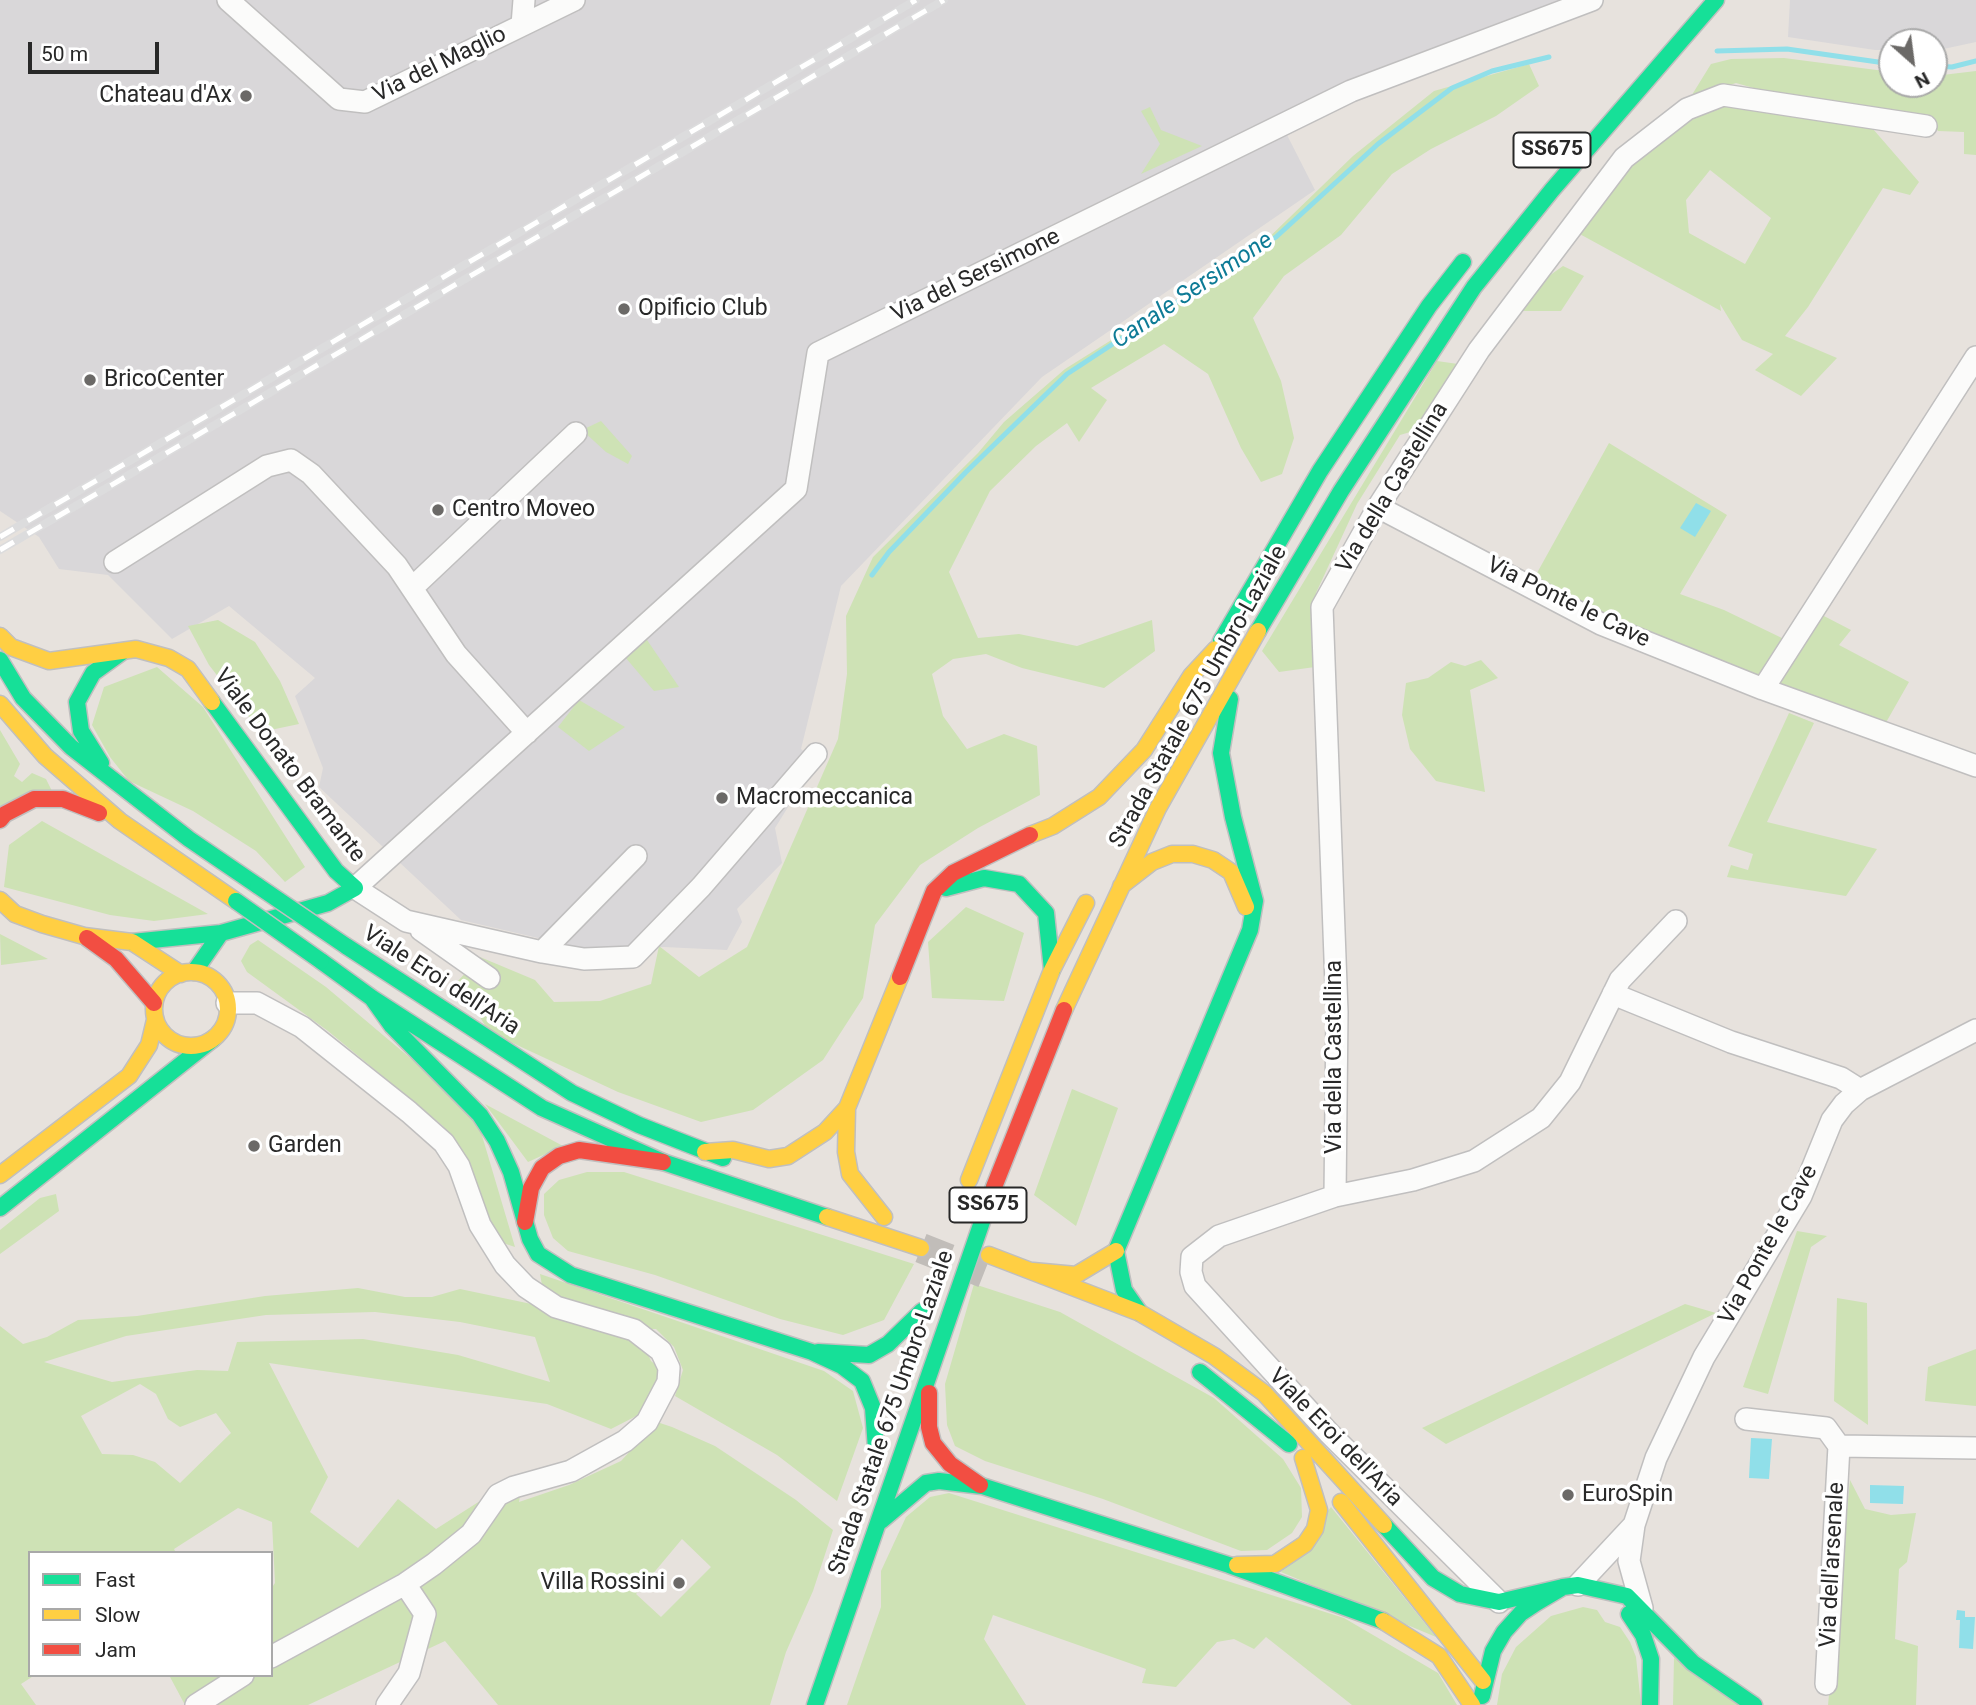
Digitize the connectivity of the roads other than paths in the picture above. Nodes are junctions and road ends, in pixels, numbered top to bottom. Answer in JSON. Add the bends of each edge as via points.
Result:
{"nodes":[{"id":1,"x":228,"y":0,"type":"edge"},
{"id":2,"x":524,"y":0,"type":"edge"},
{"id":3,"x":574,"y":0,"type":"edge"},
{"id":4,"x":1592,"y":0,"type":"edge"},
{"id":5,"x":1716,"y":0,"type":"edge"},
{"id":6,"x":522,"y":25,"type":"junction"},
{"id":7,"x":1926,"y":126,"type":"dead end"},
{"id":8,"x":1471,"y":252,"type":"dead end"},
{"id":9,"x":1976,"y":357,"type":"edge"},
{"id":10,"x":576,"y":433,"type":"dead end"},
{"id":11,"x":1378,"y":507,"type":"junction"},
{"id":12,"x":115,"y":562,"type":"dead end"},
{"id":13,"x":412,"y":588,"type":"junction"},
{"id":14,"x":0,"y":636,"type":"edge"},
{"id":15,"x":1216,"y":649,"type":"junction"},
{"id":16,"x":123,"y":652,"type":"junction"},
{"id":17,"x":0,"y":660,"type":"edge"},
{"id":18,"x":1235,"y":669,"type":"junction"},
{"id":19,"x":1763,"y":689,"type":"junction"},
{"id":20,"x":0,"y":704,"type":"edge"},
{"id":21,"x":527,"y":733,"type":"junction"},
{"id":22,"x":1166,"y":748,"type":"dead end"},
{"id":23,"x":816,"y":754,"type":"dead end"},
{"id":24,"x":1976,"y":766,"type":"edge"},
{"id":25,"x":110,"y":778,"type":"junction"},
{"id":26,"x":0,"y":820,"type":"edge"},
{"id":27,"x":120,"y":821,"type":"junction"},
{"id":28,"x":636,"y":856,"type":"dead end"},
{"id":29,"x":1096,"y":884,"type":"dead end"},
{"id":30,"x":1121,"y":886,"type":"junction"},
{"id":31,"x":355,"y":888,"type":"junction"},
{"id":32,"x":934,"y":891,"type":"junction"},
{"id":33,"x":0,"y":900,"type":"edge"},
{"id":34,"x":1676,"y":921,"type":"dead end"},
{"id":35,"x":411,"y":922,"type":"junction"},
{"id":36,"x":249,"y":925,"type":"junction"},
{"id":37,"x":1250,"y":930,"type":"junction"},
{"id":38,"x":221,"y":933,"type":"junction"},
{"id":39,"x":84,"y":936,"type":"junction"},
{"id":40,"x":132,"y":942,"type":"junction"},
{"id":41,"x":542,"y":952,"type":"junction"},
{"id":42,"x":1052,"y":970,"type":"junction"},
{"id":43,"x":187,"y":973,"type":"junction"},
{"id":44,"x":489,"y":978,"type":"dead end"},
{"id":45,"x":1613,"y":994,"type":"junction"},
{"id":46,"x":225,"y":997,"type":"junction"},
{"id":47,"x":372,"y":998,"type":"junction"},
{"id":48,"x":154,"y":1012,"type":"junction"},
{"id":49,"x":1976,"y":1030,"type":"edge"},
{"id":50,"x":213,"y":1039,"type":"junction"},
{"id":51,"x":1860,"y":1090,"type":"junction"},
{"id":52,"x":847,"y":1108,"type":"junction"},
{"id":53,"x":705,"y":1152,"type":"junction"},
{"id":54,"x":663,"y":1163,"type":"junction"},
{"id":55,"x":0,"y":1175,"type":"edge"},
{"id":56,"x":769,"y":1175,"type":"dead end"},
{"id":57,"x":965,"y":1192,"type":"dead end"},
{"id":58,"x":1335,"y":1196,"type":"junction"},
{"id":59,"x":0,"y":1208,"type":"edge"},
{"id":60,"x":858,"y":1208,"type":"dead end"},
{"id":61,"x":884,"y":1217,"type":"junction"},
{"id":62,"x":525,"y":1224,"type":"junction"},
{"id":63,"x":1116,"y":1251,"type":"junction"},
{"id":64,"x":989,"y":1255,"type":"tunnel mouth"},
{"id":65,"x":1033,"y":1271,"type":"junction"},
{"id":66,"x":1140,"y":1313,"type":"junction"},
{"id":67,"x":909,"y":1349,"type":"dead end"},
{"id":68,"x":812,"y":1352,"type":"junction"},
{"id":69,"x":1185,"y":1362,"type":"dead end"},
{"id":70,"x":926,"y":1381,"type":"junction"},
{"id":71,"x":888,"y":1411,"type":"dead end"},
{"id":72,"x":1746,"y":1419,"type":"dead end"},
{"id":73,"x":1839,"y":1447,"type":"junction"},
{"id":74,"x":1976,"y":1448,"type":"edge"},
{"id":75,"x":1303,"y":1458,"type":"junction"},
{"id":76,"x":982,"y":1486,"type":"junction"},
{"id":77,"x":877,"y":1525,"type":"junction"},
{"id":78,"x":1634,"y":1525,"type":"junction"},
{"id":79,"x":1229,"y":1565,"type":"junction"},
{"id":80,"x":405,"y":1584,"type":"junction"},
{"id":81,"x":1570,"y":1586,"type":"junction"},
{"id":82,"x":1602,"y":1591,"type":"junction"},
{"id":83,"x":1499,"y":1602,"type":"junction"},
{"id":84,"x":1642,"y":1608,"type":"junction"},
{"id":85,"x":1662,"y":1633,"type":"junction"},
{"id":86,"x":273,"y":1656,"type":"edge"},
{"id":87,"x":1668,"y":1663,"type":"dead end"},
{"id":88,"x":240,"y":1677,"type":"edge"},
{"id":89,"x":1483,"y":1681,"type":"junction"},
{"id":90,"x":1826,"y":1684,"type":"dead end"},
{"id":91,"x":196,"y":1705,"type":"edge"},
{"id":92,"x":387,"y":1705,"type":"edge"},
{"id":93,"x":816,"y":1705,"type":"edge"},
{"id":94,"x":1472,"y":1705,"type":"edge"},
{"id":95,"x":1481,"y":1705,"type":"edge"},
{"id":96,"x":1650,"y":1705,"type":"edge"},
{"id":97,"x":1754,"y":1705,"type":"edge"}],
"edges":[{"from":1,"to":6,"type":"street","name":"Via del Maglio","via":[[339,99],[365,102]]},
{"from":2,"to":6,"type":"street","name":"Via del Maglio"},
{"from":3,"to":6,"type":"street","name":"Via del Maglio"},
{"from":4,"to":21,"type":"street","name":"Via del Sersimone","via":[[1351,91],[818,353],[796,489]]},
{"from":5,"to":18,"type":"main road","name":"Strada Statale 675 Umbro-Laziale","number":"SS675","via":[[1474,287],[1341,491]]},
{"from":7,"to":11,"type":"street","name":"Via della Castellina","via":[[1724,95],[1687,108],[1624,158],[1479,350]]},
{"from":8,"to":15,"type":"main road","name":"Strada Statale 675 Umbro-Laziale","via":[[1429,306],[1320,471]]},
{"from":9,"to":19,"type":"street"},
{"from":10,"to":13,"type":"street"},
{"from":11,"to":19,"type":"street","name":"Via Ponte le Cave","via":[[1601,624]]},
{"from":11,"to":58,"type":"street","name":"Via della Castellina","via":[[1322,607],[1337,1012]]},
{"from":12,"to":13,"type":"street","via":[[267,467],[291,460],[311,474]]},
{"from":13,"to":21,"type":"street","via":[[456,654]]},
{"from":14,"to":16,"type":"main road","name":"Viale Donato Bramante","via":[[30,657],[49,661]]},
{"from":15,"to":22,"type":"main road","name":"Strada Statale 675 Umbro-Laziale"},
{"from":15,"to":32,"type":"main road","via":[[1191,676],[1144,750],[1099,797],[1053,826],[953,873]]},
{"from":16,"to":25,"type":"main road","via":[[93,673],[77,702],[81,731]]},
{"from":16,"to":31,"type":"main road","name":"Viale Donato Bramante","via":[[136,649],[169,658],[187,669],[335,870]]},
{"from":17,"to":25,"type":"main road","name":"Viale Eroi dell'Aria","via":[[23,698],[71,747]]},
{"from":18,"to":30,"type":"main road","name":"Strada Statale 675 Umbro-Laziale","number":"SS675","via":[[1158,808]]},
{"from":18,"to":37,"type":"main road","via":[[1221,753],[1255,901]]},
{"from":19,"to":24,"type":"street","name":"Via Ponte le Cave"},
{"from":20,"to":27,"type":"main road","via":[[45,756]]},
{"from":21,"to":31,"type":"street","name":"Via del Sersimone"},
{"from":23,"to":41,"type":"street","via":[[701,887],[633,957],[584,959]]},
{"from":25,"to":53,"type":"main road","name":"Viale Eroi dell'Aria","bridge":true,"via":[[189,839],[572,1093]]},
{"from":26,"to":27,"type":"main road","via":[[34,799],[63,799]]},
{"from":27,"to":47,"type":"main road","bridge":true},
{"from":28,"to":41,"type":"street"},
{"from":29,"to":42,"type":"main road","number":"SS675"},
{"from":30,"to":37,"type":"main road","via":[[1152,862],[1172,854],[1213,860],[1231,872],[1244,898]]},
{"from":30,"to":70,"type":"main road","name":"Strada Statale 675 Umbro-Laziale","number":"SS675","via":[[1054,1031]]},
{"from":31,"to":35,"type":"street"},
{"from":31,"to":36,"type":"main road","name":"Viale Donato Bramante","via":[[328,903]]},
{"from":32,"to":42,"type":"main road","via":[[984,878],[1019,884],[1046,913]]},
{"from":32,"to":52,"type":"main road"},
{"from":33,"to":39,"type":"main road","name":"Viale Donato Bramante","via":[[15,914]]},
{"from":34,"to":45,"type":"street","via":[[1620,980]]},
{"from":35,"to":41,"type":"street"},
{"from":35,"to":44,"type":"street"},
{"from":36,"to":38,"type":"main road","name":"Viale Donato Bramante"},
{"from":36,"to":46,"type":"main road","via":[[233,939],[224,965]]},
{"from":37,"to":63,"type":"main road"},
{"from":38,"to":40,"type":"main road","name":"Viale Donato Bramante"},
{"from":38,"to":43,"type":"main road"},
{"from":39,"to":40,"type":"main road","name":"Viale Donato Bramante"},
{"from":39,"to":48,"type":"main road","name":"Viale Donato Bramante","via":[[116,959]]},
{"from":40,"to":43,"type":"main road","name":"Viale Donato Bramante"},
{"from":42,"to":57,"type":"main road","number":"SS675"},
{"from":43,"to":46,"type":"main road","name":"Viale Donato Bramante","via":[[215,981]]},
{"from":43,"to":48,"type":"main road","via":[[163,985]]},
{"from":45,"to":51,"type":"street","via":[[1731,1042],[1841,1078]]},
{"from":45,"to":58,"type":"street","via":[[1570,1082],[1541,1118],[1474,1161],[1413,1180]]},
{"from":46,"to":50,"type":"main road","via":[[225,1023]]},
{"from":46,"to":80,"type":"street","via":[[257,1003],[302,1027],[409,1112],[444,1143],[459,1166],[480,1225],[505,1265],[526,1287],[556,1307],[635,1330],[661,1351],[669,1368],[668,1382],[647,1422],[625,1441],[571,1471],[498,1495],[471,1534]]},
{"from":47,"to":54,"type":"main road","via":[[542,1108]]},
{"from":47,"to":62,"type":"main road","via":[[392,1026],[480,1115],[497,1140]]},
{"from":48,"to":50,"type":"main road","name":"Viale Donato Bramante","via":[[168,1039],[179,1045],[203,1045]]},
{"from":48,"to":55,"type":"main road","via":[[149,1045],[129,1076]]},
{"from":49,"to":51,"type":"street","name":"Via Ponte le Cave"},
{"from":50,"to":59,"type":"main road"},
{"from":51,"to":78,"type":"street","name":"Via Ponte le Cave","via":[[1832,1120],[1792,1213],[1689,1385],[1656,1458]]},
{"from":52,"to":53,"type":"main road","via":[[825,1132],[788,1156]]},
{"from":52,"to":61,"type":"main road","via":[[850,1174]]},
{"from":53,"to":56,"type":"main road","name":"Viale Eroi dell'Aria"},
{"from":54,"to":61,"type":"main road","via":[[923,1240]]},
{"from":54,"to":62,"type":"main road","via":[[579,1150],[559,1156],[542,1168],[531,1188]]},
{"from":58,"to":83,"type":"street","via":[[1219,1236],[1192,1257],[1195,1286],[1329,1433]]},
{"from":60,"to":61,"type":"main road"},
{"from":62,"to":68,"type":"main road","via":[[538,1254],[571,1275]]},
{"from":63,"to":65,"type":"main road","via":[[1076,1275]]},
{"from":63,"to":66,"type":"main road","via":[[1124,1290]]},
{"from":64,"to":65,"type":"main road","name":"Viale Eroi dell'Aria"},
{"from":65,"to":66,"type":"main road","name":"Viale Eroi dell'Aria"},
{"from":66,"to":83,"type":"main road","name":"Viale Eroi dell'Aria","via":[[1214,1356],[1264,1393],[1433,1578],[1460,1594]]},
{"from":67,"to":68,"type":"main road","name":"Strada Statale 675 Umbro-Laziale","via":[[924,1306],[888,1344],[869,1355]]},
{"from":68,"to":71,"type":"main road","name":"Strada Statale 675 Umbro-Laziale","via":[[862,1381],[873,1409],[874,1454]]},
{"from":69,"to":75,"type":"main road","name":"Viale Eroi dell'Aria","via":[[1265,1422]]},
{"from":70,"to":76,"type":"main road","via":[[933,1443],[950,1464]]},
{"from":70,"to":77,"type":"main road","name":"Strada Statale 675 Umbro-Laziale","number":"SS675"},
{"from":72,"to":73,"type":"street","via":[[1826,1428]]},
{"from":73,"to":74,"type":"street"},
{"from":73,"to":90,"type":"street","name":"Via dell'arsenale"},
{"from":75,"to":79,"type":"main road","via":[[1319,1510],[1315,1529],[1305,1544],[1275,1564]]},
{"from":75,"to":89,"type":"main road","name":"Viale Eroi dell'Aria"},
{"from":76,"to":77,"type":"main road","via":[[926,1483]]},
{"from":76,"to":79,"type":"main road"},
{"from":77,"to":93,"type":"main road","name":"Strada Statale 675 Umbro-Laziale","number":"SS675"},
{"from":78,"to":81,"type":"street","name":"Via Ponte le Cave"},
{"from":78,"to":84,"type":"street","name":"Via Ponte le Cave","via":[[1629,1561]]},
{"from":79,"to":94,"type":"main road","via":[[1384,1621],[1418,1640],[1439,1656]]},
{"from":80,"to":86,"type":"street"},
{"from":80,"to":92,"type":"street","via":[[425,1614],[409,1674]]},
{"from":81,"to":82,"type":"main road"},
{"from":81,"to":83,"type":"main road","name":"Viale Eroi dell'Aria"},
{"from":81,"to":89,"type":"main road","via":[[1521,1613],[1493,1651]]},
{"from":82,"to":84,"type":"main road","via":[[1627,1596]]},
{"from":82,"to":96,"type":"main road","via":[[1622,1605],[1643,1635],[1651,1659]]},
{"from":84,"to":85,"type":"main road"},
{"from":85,"to":87,"type":"main road"},
{"from":85,"to":97,"type":"main road","via":[[1728,1690]]},
{"from":88,"to":91,"type":"street"},
{"from":89,"to":95,"type":"main road"}]}
